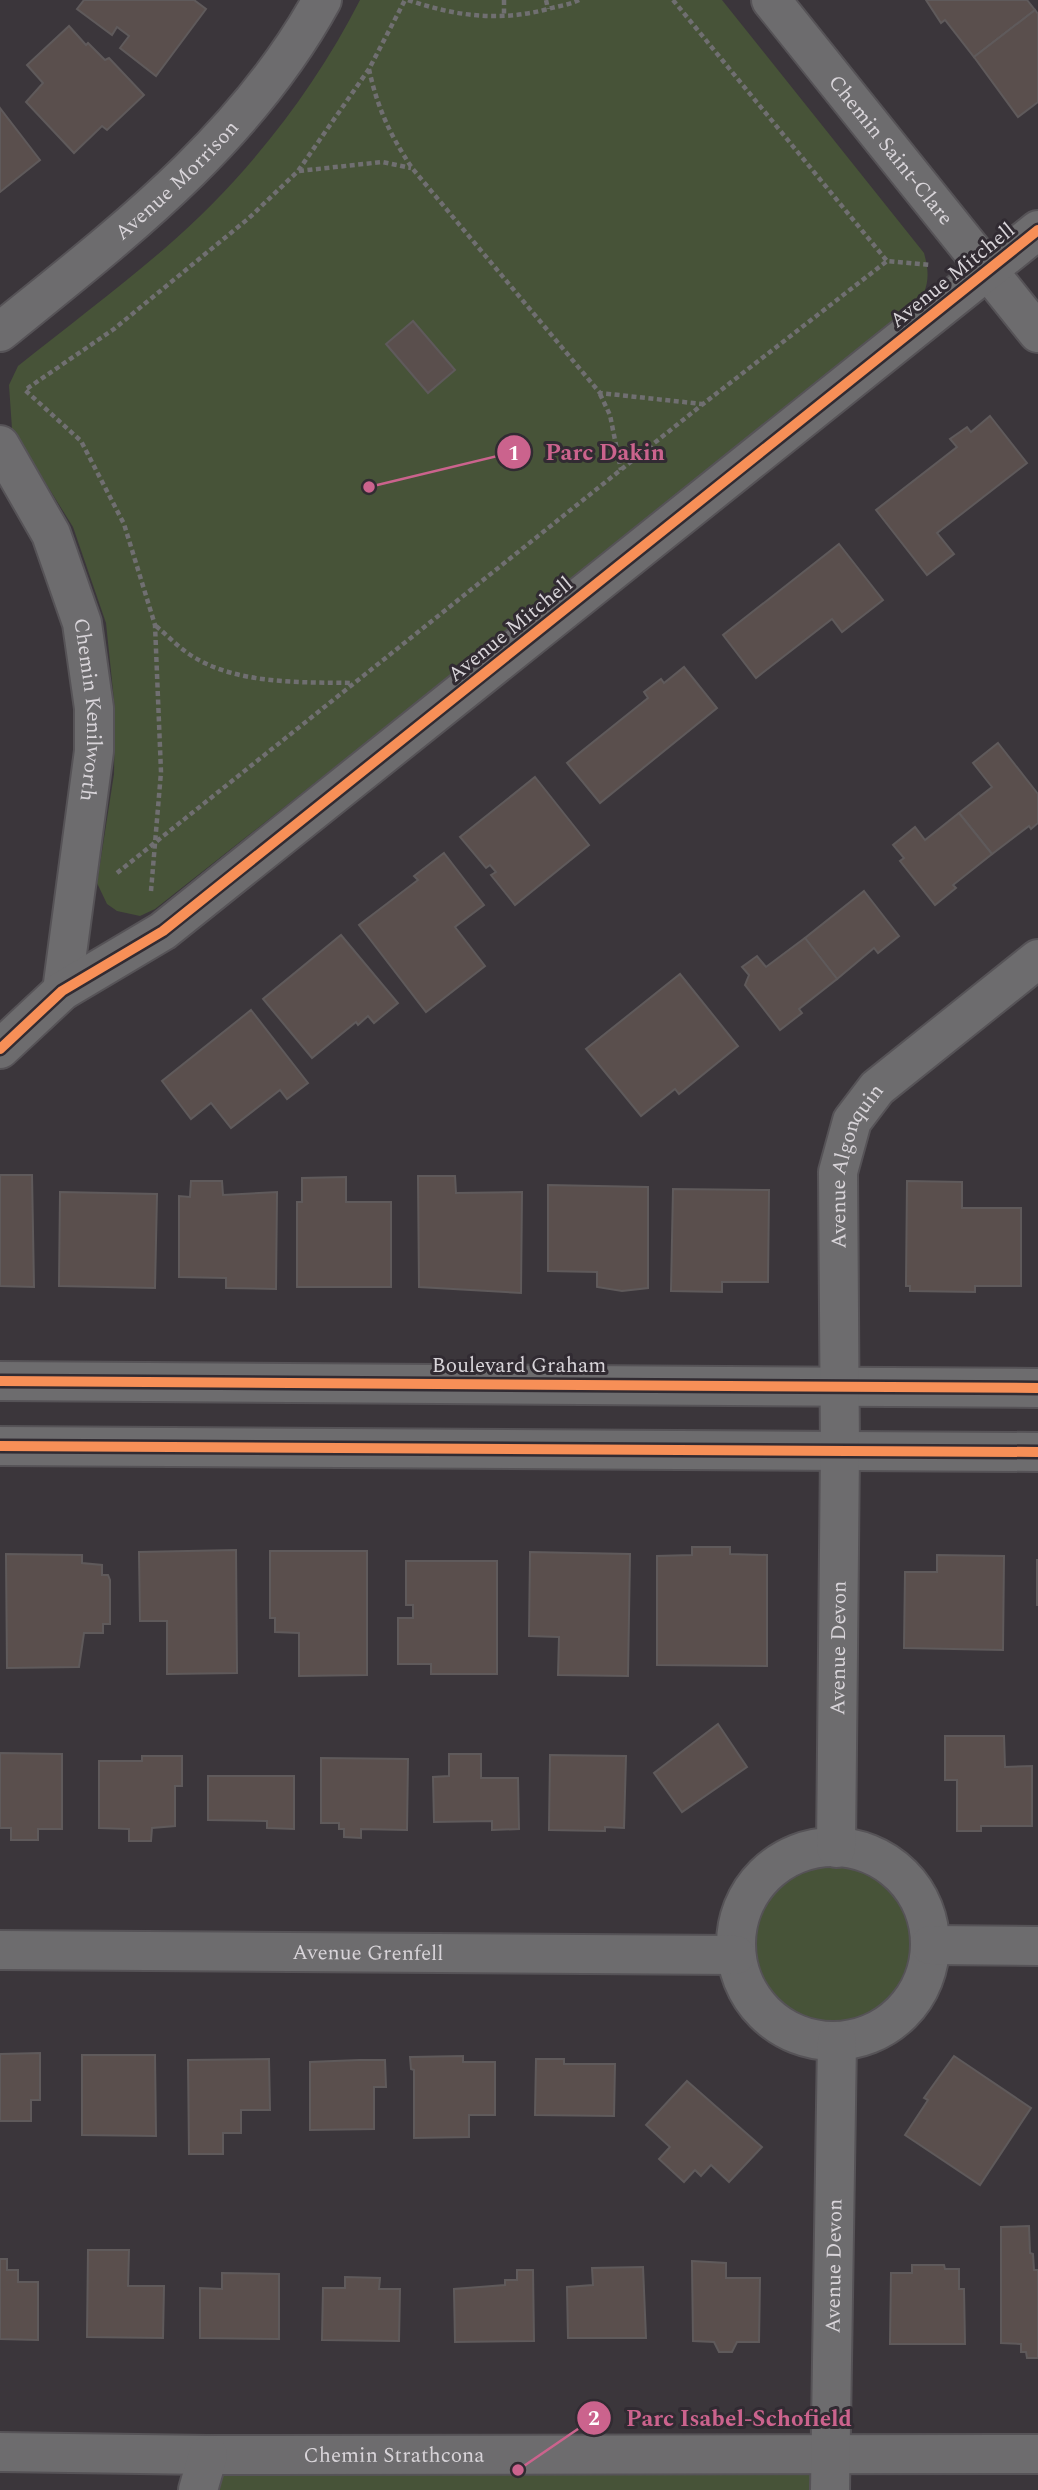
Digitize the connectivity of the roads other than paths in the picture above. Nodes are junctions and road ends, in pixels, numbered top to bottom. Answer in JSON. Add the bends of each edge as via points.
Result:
{"nodes":[{"id":1,"x":323,"y":0,"type":"edge"},
{"id":2,"x":772,"y":0,"type":"edge"},
{"id":3,"x":1038,"y":230,"type":"edge"},
{"id":4,"x":989,"y":270,"type":"junction"},
{"id":5,"x":0,"y":332,"type":"edge"},
{"id":6,"x":1038,"y":333,"type":"edge"},
{"id":7,"x":0,"y":445,"type":"edge"},
{"id":8,"x":1038,"y":959,"type":"edge"},
{"id":9,"x":62,"y":991,"type":"junction"},
{"id":10,"x":0,"y":1049,"type":"edge"},
{"id":11,"x":0,"y":1381,"type":"edge"},
{"id":12,"x":839,"y":1387,"type":"junction"},
{"id":13,"x":1038,"y":1388,"type":"edge"},
{"id":14,"x":0,"y":1446,"type":"edge"},
{"id":15,"x":840,"y":1451,"type":"junction"},
{"id":16,"x":1038,"y":1452,"type":"edge"},
{"id":17,"x":836,"y":1847,"type":"junction"},
{"id":18,"x":930,"y":1945,"type":"junction"},
{"id":19,"x":1038,"y":1946,"type":"edge"},
{"id":20,"x":0,"y":1950,"type":"edge"},
{"id":21,"x":736,"y":1955,"type":"junction"},
{"id":22,"x":837,"y":2042,"type":"junction"},
{"id":23,"x":0,"y":2452,"type":"edge"},
{"id":24,"x":1038,"y":2454,"type":"edge"},
{"id":25,"x":832,"y":2472,"type":"edge"},
{"id":26,"x":203,"y":2473,"type":"edge"}],
"edges":[{"from":1,"to":5,"type":"street","name":"Avenue Morrison","via":[[272,78],[191,171]]},
{"from":2,"to":4,"type":"street","name":"Chemin Saint-Clare"},
{"from":3,"to":4,"type":"street","name":"Avenue Mitchell"},
{"from":4,"to":6,"type":"street","name":"Chemin Saint-Clare"},
{"from":4,"to":9,"type":"street","name":"Avenue Mitchell","via":[[163,930]]},
{"from":7,"to":9,"type":"street","name":"Chemin Kenilworth","via":[[51,534],[82,624],[93,696],[94,751]]},
{"from":8,"to":12,"type":"street","name":"Avenue Algonquin","via":[[877,1088],[852,1121],[838,1172]]},
{"from":9,"to":10,"type":"street","name":"Avenue Mitchell"},
{"from":11,"to":12,"type":"street","name":"Boulevard Graham"},
{"from":12,"to":13,"type":"street","name":"Boulevard Graham"},
{"from":12,"to":15,"type":"street","name":"Avenue Algonquin"},
{"from":14,"to":15,"type":"street"},
{"from":15,"to":16,"type":"street"},
{"from":15,"to":17,"type":"street","name":"Avenue Devon"},
{"from":17,"to":18,"type":"street","via":[[877,1858],[896,1871],[921,1903]]},
{"from":17,"to":21,"type":"street","via":[[794,1855],[763,1876],[740,1914]]},
{"from":18,"to":19,"type":"street"},
{"from":18,"to":22,"type":"street","via":[[925,1975],[912,2002],[897,2018],[859,2039]]},
{"from":20,"to":21,"type":"street","name":"Avenue Grenfell"},
{"from":21,"to":22,"type":"street","via":[[751,1998],[769,2018],[792,2033]]},
{"from":22,"to":25,"type":"street","name":"Avenue Devon"},
{"from":23,"to":26,"type":"street","name":"Chemin Strathcona"},
{"from":24,"to":25,"type":"street","name":"Chemin Strathcona"},
{"from":25,"to":26,"type":"street","name":"Chemin Strathcona"}]}
